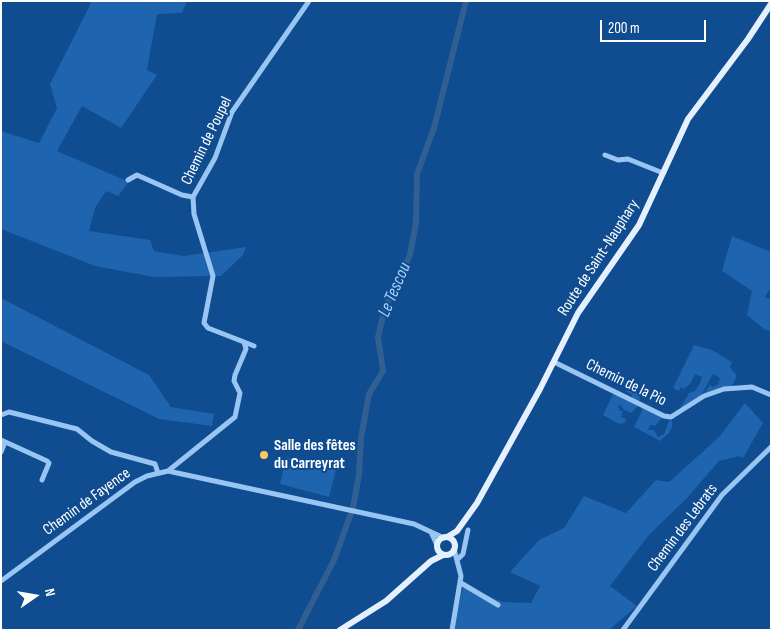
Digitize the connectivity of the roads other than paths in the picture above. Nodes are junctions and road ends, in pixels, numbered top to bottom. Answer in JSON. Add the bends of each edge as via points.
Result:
{"nodes":[{"id":1,"x":309,"y":1,"type":"edge"},
{"id":2,"x":771,"y":4,"type":"edge"},
{"id":3,"x":605,"y":155,"type":"dead end"},
{"id":4,"x":664,"y":173,"type":"junction"},
{"id":5,"x":128,"y":180,"type":"dead end"},
{"id":6,"x":193,"y":197,"type":"junction"},
{"id":7,"x":244,"y":342,"type":"junction"},
{"id":8,"x":254,"y":346,"type":"dead end"},
{"id":9,"x":554,"y":362,"type":"junction"},
{"id":10,"x":771,"y":395,"type":"edge"},
{"id":11,"x":1,"y":415,"type":"edge"},
{"id":12,"x":3,"y":441,"type":"edge"},
{"id":13,"x":771,"y":447,"type":"edge"},
{"id":14,"x":1,"y":452,"type":"edge"},
{"id":15,"x":168,"y":471,"type":"junction"},
{"id":16,"x":158,"y":472,"type":"junction"},
{"id":17,"x":42,"y":480,"type":"dead end"},
{"id":18,"x":468,"y":530,"type":"dead end"},
{"id":19,"x":457,"y":531,"type":"junction"},
{"id":20,"x":431,"y":532,"type":"junction"},
{"id":21,"x":445,"y":537,"type":"junction"},
{"id":22,"x":437,"y":546,"type":"junction"},
{"id":23,"x":450,"y":550,"type":"junction"},
{"id":24,"x":458,"y":559,"type":"junction"},
{"id":25,"x":431,"y":561,"type":"junction"},
{"id":26,"x":1,"y":580,"type":"edge"},
{"id":27,"x":461,"y":583,"type":"junction"},
{"id":28,"x":498,"y":605,"type":"dead end"},
{"id":29,"x":340,"y":630,"type":"edge"},
{"id":30,"x":452,"y":630,"type":"edge"},
{"id":31,"x":623,"y":630,"type":"edge"}],
"edges":[{"from":1,"to":6,"type":"street","name":"Chemin de Poupel","via":[[232,112],[216,158]]},
{"from":2,"to":4,"type":"main road","name":"Route de Saint-Nauphary","via":[[692,114]]},
{"from":3,"to":4,"type":"street"},
{"from":4,"to":9,"type":"main road","name":"Route de Saint-Nauphary","via":[[639,225],[578,313]]},
{"from":5,"to":6,"type":"street","via":[[137,175]]},
{"from":6,"to":7,"type":"street","name":"Chemin de Poupel","via":[[199,232],[213,276],[204,323],[208,328]]},
{"from":7,"to":8,"type":"street","name":"Chemin de Poupel"},
{"from":7,"to":15,"type":"street","via":[[246,349],[234,381],[240,393],[235,415]]},
{"from":9,"to":10,"type":"street","name":"Chemin de la Pio","via":[[664,416],[671,417],[704,396],[724,389],[752,387]]},
{"from":9,"to":19,"type":"main road","name":"Route de Saint-Nauphary","via":[[477,504]]},
{"from":11,"to":16,"type":"street","via":[[10,412],[77,429],[111,452],[155,464]]},
{"from":12,"to":14,"type":"street"},
{"from":12,"to":17,"type":"street","via":[[47,462]]},
{"from":13,"to":31,"type":"street","name":"Chemin des Lebrats","via":[[722,495]]},
{"from":15,"to":16,"type":"street","name":"Chemin de Fayence"},
{"from":15,"to":20,"type":"street","name":"Chemin de Fayence","via":[[414,524]]},
{"from":16,"to":26,"type":"street","name":"Chemin de Fayence","via":[[135,482],[104,503]]},
{"from":18,"to":24,"type":"street","via":[[463,554]]},
{"from":19,"to":21,"type":"main road","name":"Route de Saint-Nauphary"},
{"from":19,"to":23,"type":"main road","name":"Route de Saint-Nauphary"},
{"from":20,"to":21,"type":"street","name":"Chemin de Fayence"},
{"from":20,"to":22,"type":"street"},
{"from":21,"to":22,"type":"main road","name":"Route de Saint-Nauphary"},
{"from":21,"to":23,"type":"main road"},
{"from":22,"to":23,"type":"main road"},
{"from":22,"to":25,"type":"main road"},
{"from":23,"to":24,"type":"street"},
{"from":23,"to":25,"type":"main road"},
{"from":24,"to":27,"type":"street"},
{"from":25,"to":29,"type":"main road","via":[[392,596]]},
{"from":27,"to":28,"type":"street"},
{"from":27,"to":30,"type":"street"}]}
